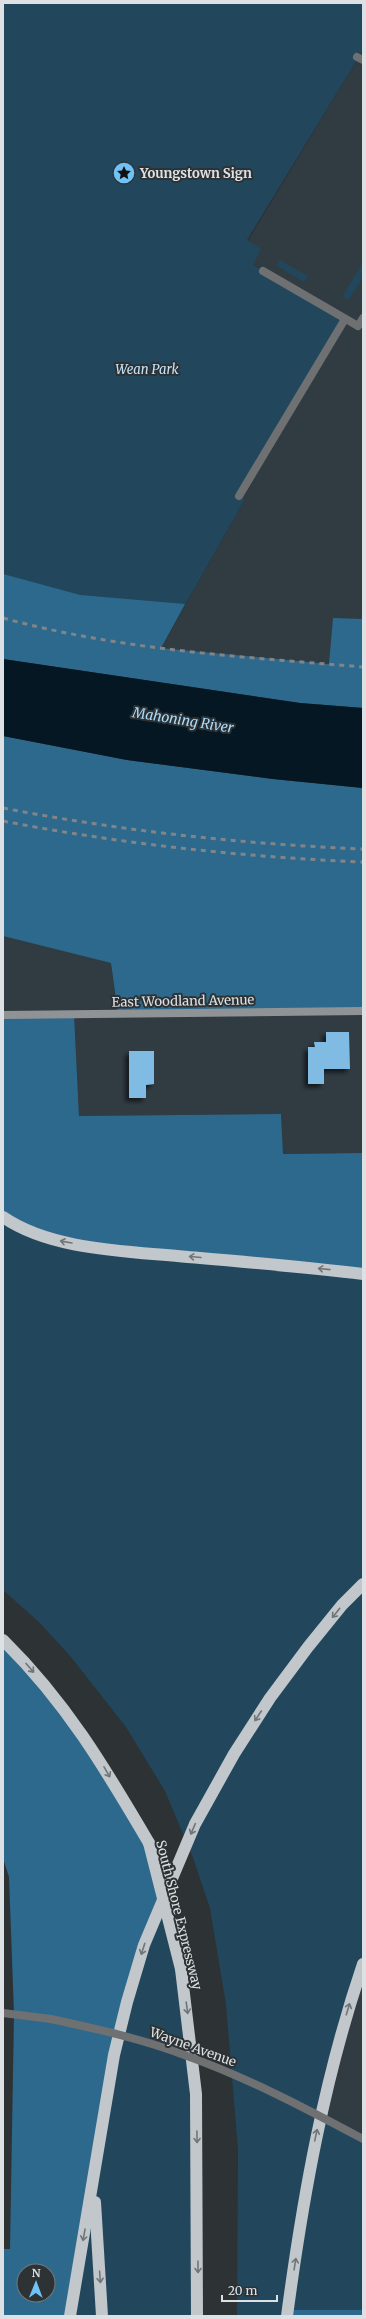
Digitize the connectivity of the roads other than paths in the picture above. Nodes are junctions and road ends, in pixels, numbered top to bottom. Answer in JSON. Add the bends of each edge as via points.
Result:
{"nodes":[{"id":1,"x":263,"y":271,"type":"dead end"},
{"id":2,"x":363,"y":318,"type":"edge"},
{"id":3,"x":345,"y":319,"type":"junction"},
{"id":4,"x":239,"y":496,"type":"dead end"},
{"id":5,"x":363,"y":1011,"type":"edge"},
{"id":6,"x":3,"y":1015,"type":"edge"},
{"id":7,"x":3,"y":1217,"type":"edge"},
{"id":8,"x":363,"y":1274,"type":"edge"},
{"id":9,"x":363,"y":1584,"type":"edge"},
{"id":10,"x":3,"y":1640,"type":"edge"},
{"id":11,"x":363,"y":1964,"type":"edge"},
{"id":12,"x":3,"y":2013,"type":"edge"},
{"id":13,"x":363,"y":2139,"type":"edge"},
{"id":14,"x":93,"y":2183,"type":"junction"},
{"id":15,"x":70,"y":2316,"type":"edge"},
{"id":16,"x":102,"y":2316,"type":"edge"},
{"id":17,"x":197,"y":2316,"type":"edge"},
{"id":18,"x":287,"y":2316,"type":"edge"}],
"edges":[{"from":1,"to":3,"type":"street"},
{"from":2,"to":3,"type":"street","via":[[358,326]]},
{"from":3,"to":4,"type":"street"},
{"from":5,"to":6,"type":"main road","name":"East Woodland Avenue"},
{"from":8,"to":7,"type":"highway","one_way":true,"via":[[125,1251],[63,1242],[26,1230]]},
{"from":9,"to":14,"type":"highway","one_way":true,"via":[[338,1611],[270,1698],[234,1754],[195,1824],[144,1945],[127,2002],[114,2055]]},
{"from":10,"to":17,"type":"highway","name":"South Shore Expressway","one_way":true,"bridge":true,"via":[[28,1665],[76,1723],[149,1843],[181,1969],[196,2094]]},
{"from":18,"to":11,"type":"highway","one_way":true,"via":[[314,2143],[327,2085]]},
{"from":12,"to":13,"type":"street","name":"Wayne Avenue","bridge":true,"via":[[51,2019],[119,2034],[186,2055],[280,2095]]},
{"from":14,"to":15,"type":"highway","one_way":true},
{"from":14,"to":16,"type":"highway","one_way":true}]}
